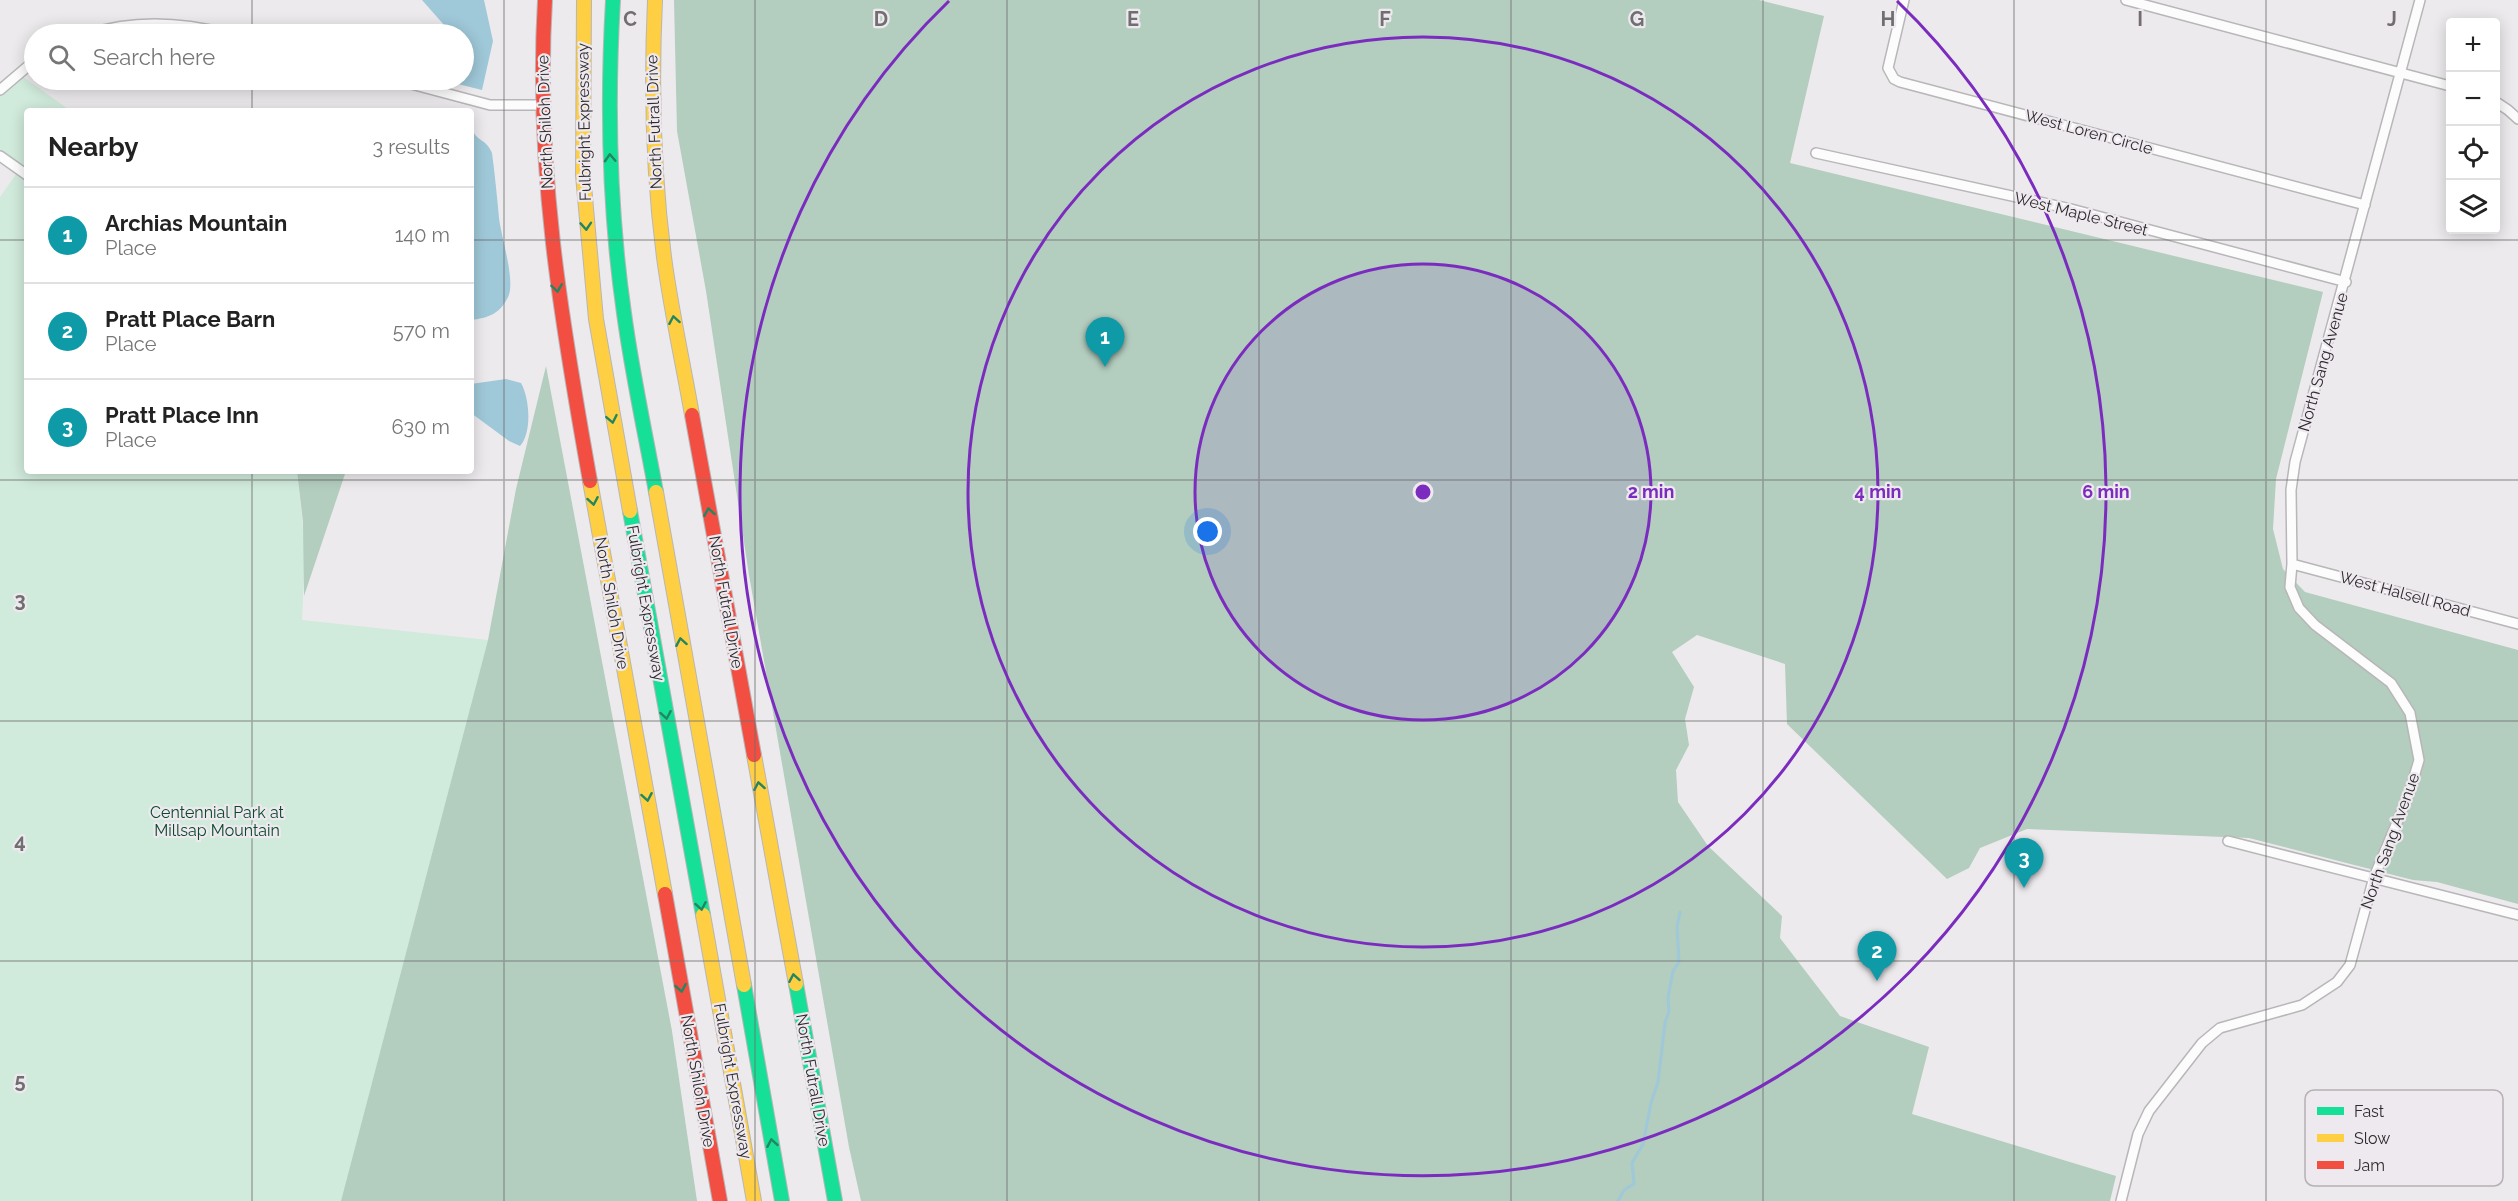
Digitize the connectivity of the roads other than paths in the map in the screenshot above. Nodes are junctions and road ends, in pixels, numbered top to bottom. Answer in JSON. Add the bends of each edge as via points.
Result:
{"nodes":[{"id":1,"x":544,"y":0,"type":"edge"},
{"id":2,"x":584,"y":0,"type":"edge"},
{"id":3,"x":613,"y":0,"type":"edge"},
{"id":4,"x":655,"y":0,"type":"edge"},
{"id":5,"x":1904,"y":0,"type":"edge"},
{"id":6,"x":2126,"y":0,"type":"edge"},
{"id":7,"x":2420,"y":0,"type":"edge"},
{"id":8,"x":145,"y":24,"type":"edge"},
{"id":9,"x":166,"y":24,"type":"edge"},
{"id":10,"x":24,"y":70,"type":"edge"},
{"id":11,"x":2401,"y":74,"type":"junction"},
{"id":12,"x":2446,"y":85,"type":"edge"},
{"id":13,"x":0,"y":90,"type":"edge"},
{"id":14,"x":434,"y":90,"type":"edge"},
{"id":15,"x":543,"y":105,"type":"junction"},
{"id":16,"x":2500,"y":105,"type":"edge"},
{"id":17,"x":2518,"y":119,"type":"edge"},
{"id":18,"x":1816,"y":153,"type":"dead end"},
{"id":19,"x":0,"y":156,"type":"edge"},
{"id":20,"x":24,"y":173,"type":"edge"},
{"id":21,"x":2365,"y":205,"type":"junction"},
{"id":22,"x":2346,"y":282,"type":"junction"},
{"id":23,"x":2292,"y":564,"type":"junction"},
{"id":24,"x":2518,"y":624,"type":"edge"},
{"id":25,"x":2228,"y":841,"type":"dead end"},
{"id":26,"x":2374,"y":877,"type":"junction"},
{"id":27,"x":2518,"y":915,"type":"edge"},
{"id":28,"x":720,"y":1201,"type":"edge"},
{"id":29,"x":754,"y":1201,"type":"edge"},
{"id":30,"x":782,"y":1201,"type":"edge"},
{"id":31,"x":835,"y":1201,"type":"edge"},
{"id":32,"x":2121,"y":1201,"type":"edge"}],
"edges":[{"from":1,"to":15,"type":"main road","name":"North Shiloh Drive"},
{"from":2,"to":29,"type":"main road","name":"Fulbright Expressway","one_way":true,"via":[[583,175],[596,319]]},
{"from":30,"to":3,"type":"main road","name":"Fulbright Expressway","one_way":true,"via":[[624,314],[609,127]]},
{"from":31,"to":4,"type":"main road","name":"North Futrall Drive","one_way":true,"via":[[664,260],[652,128]]},
{"from":5,"to":21,"type":"street","name":"West Loren Circle","via":[[1888,68],[1900,82]]},
{"from":6,"to":11,"type":"street"},
{"from":7,"to":11,"type":"street","name":"North Sang Avenue"},
{"from":8,"to":9,"type":"street"},
{"from":10,"to":13,"type":"street"},
{"from":11,"to":12,"type":"street"},
{"from":11,"to":21,"type":"street","name":"North Sang Avenue"},
{"from":14,"to":15,"type":"street","via":[[490,105]]},
{"from":15,"to":28,"type":"main road","name":"North Shiloh Drive","one_way":true,"via":[[548,205],[562,324]]},
{"from":16,"to":17,"type":"street"},
{"from":18,"to":22,"type":"street","name":"West Maple Street","via":[[2071,209]]},
{"from":19,"to":20,"type":"street"},
{"from":21,"to":22,"type":"street","name":"North Sang Avenue"},
{"from":22,"to":23,"type":"street","name":"North Sang Avenue","via":[[2295,462],[2291,490]]},
{"from":23,"to":24,"type":"street","name":"West Halsell Road"},
{"from":23,"to":26,"type":"street","name":"North Sang Avenue","via":[[2290,587],[2299,608],[2315,625],[2391,683],[2410,713],[2419,760]]},
{"from":25,"to":26,"type":"street"},
{"from":26,"to":27,"type":"street"},
{"from":26,"to":32,"type":"street","name":"North Sang Avenue","via":[[2350,965],[2337,982],[2302,1005],[2220,1028],[2202,1043],[2149,1111],[2138,1134]]}]}
